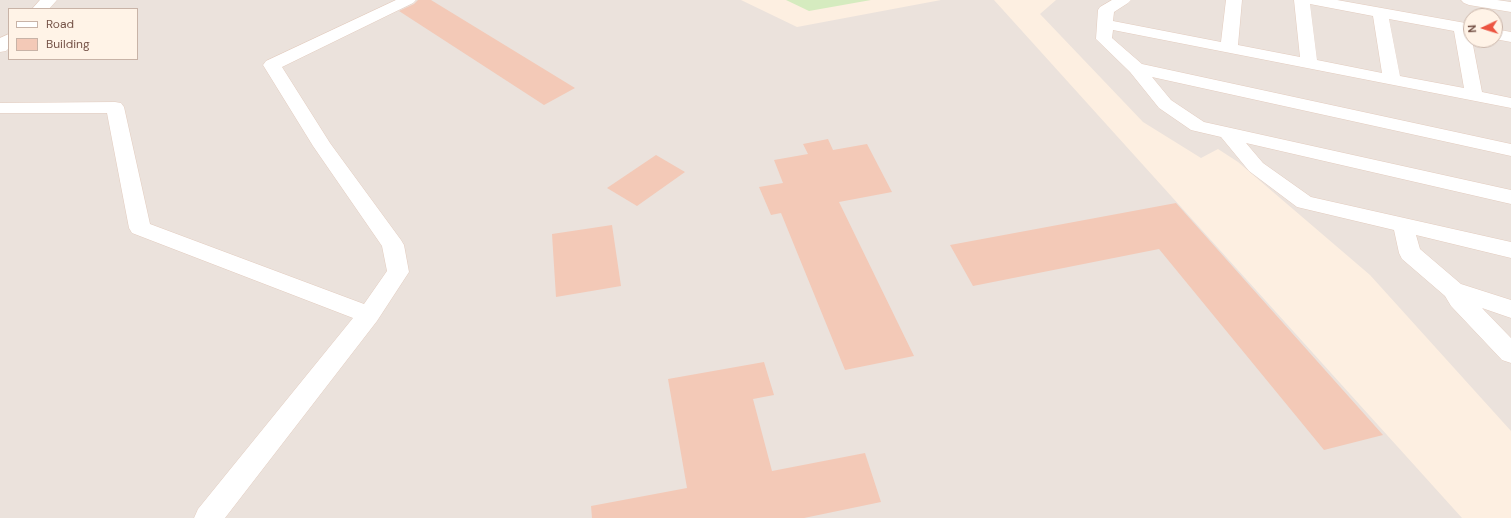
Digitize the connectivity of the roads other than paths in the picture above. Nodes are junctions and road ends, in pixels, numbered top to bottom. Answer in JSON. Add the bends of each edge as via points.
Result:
{"nodes":[{"id":1,"x":49,"y":0,"type":"edge"},
{"id":2,"x":408,"y":0,"type":"edge"},
{"id":3,"x":1123,"y":0,"type":"edge"},
{"id":4,"x":1234,"y":0,"type":"edge"},
{"id":5,"x":1302,"y":0,"type":"edge"},
{"id":6,"x":1311,"y":0,"type":"edge"},
{"id":7,"x":1469,"y":0,"type":"edge"},
{"id":8,"x":1511,"y":7,"type":"edge"},
{"id":9,"x":41,"y":8,"type":"edge"},
{"id":10,"x":1380,"y":13,"type":"junction"},
{"id":11,"x":1105,"y":24,"type":"junction"},
{"id":12,"x":1463,"y":28,"type":"edge"},
{"id":13,"x":8,"y":40,"type":"edge"},
{"id":14,"x":0,"y":47,"type":"edge"},
{"id":15,"x":1229,"y":48,"type":"junction"},
{"id":16,"x":1469,"y":48,"type":"edge"},
{"id":17,"x":1309,"y":64,"type":"junction"},
{"id":18,"x":1136,"y":68,"type":"junction"},
{"id":19,"x":1392,"y":80,"type":"junction"},
{"id":20,"x":1474,"y":96,"type":"junction"},
{"id":21,"x":1511,"y":103,"type":"edge"},
{"id":22,"x":0,"y":108,"type":"edge"},
{"id":23,"x":1228,"y":133,"type":"junction"},
{"id":24,"x":1511,"y":150,"type":"edge"},
{"id":25,"x":1511,"y":197,"type":"edge"},
{"id":26,"x":1403,"y":225,"type":"junction"},
{"id":27,"x":1511,"y":250,"type":"edge"},
{"id":28,"x":1453,"y":290,"type":"junction"},
{"id":29,"x":1511,"y":309,"type":"edge"},
{"id":30,"x":369,"y":315,"type":"junction"},
{"id":31,"x":1511,"y":353,"type":"edge"},
{"id":32,"x":208,"y":518,"type":"edge"}],
"edges":[{"from":1,"to":9,"type":"lane"},
{"from":2,"to":30,"type":"lane","via":[[272,65],[323,146],[393,245],[398,272]]},
{"from":3,"to":11,"type":"lane","via":[[1106,10]]},
{"from":4,"to":15,"type":"lane"},
{"from":5,"to":17,"type":"lane"},
{"from":6,"to":10,"type":"lane"},
{"from":7,"to":8,"type":"lane"},
{"from":10,"to":12,"type":"lane"},
{"from":10,"to":19,"type":"lane"},
{"from":11,"to":15,"type":"lane"},
{"from":11,"to":18,"type":"lane","via":[[1104,39]]},
{"from":13,"to":14,"type":"lane"},
{"from":15,"to":17,"type":"lane"},
{"from":16,"to":20,"type":"lane"},
{"from":17,"to":19,"type":"lane"},
{"from":18,"to":23,"type":"lane","via":[[1165,104],[1198,126]]},
{"from":18,"to":24,"type":"lane"},
{"from":19,"to":20,"type":"lane"},
{"from":20,"to":21,"type":"lane"},
{"from":22,"to":30,"type":"lane","via":[[116,107],[140,228]]},
{"from":23,"to":25,"type":"lane"},
{"from":23,"to":26,"type":"lane","via":[[1256,167],[1304,202]]},
{"from":26,"to":27,"type":"lane"},
{"from":26,"to":28,"type":"lane","via":[[1410,253]]},
{"from":28,"to":29,"type":"lane"},
{"from":28,"to":31,"type":"lane","via":[[1459,300]]},
{"from":30,"to":32,"type":"lane"}]}
